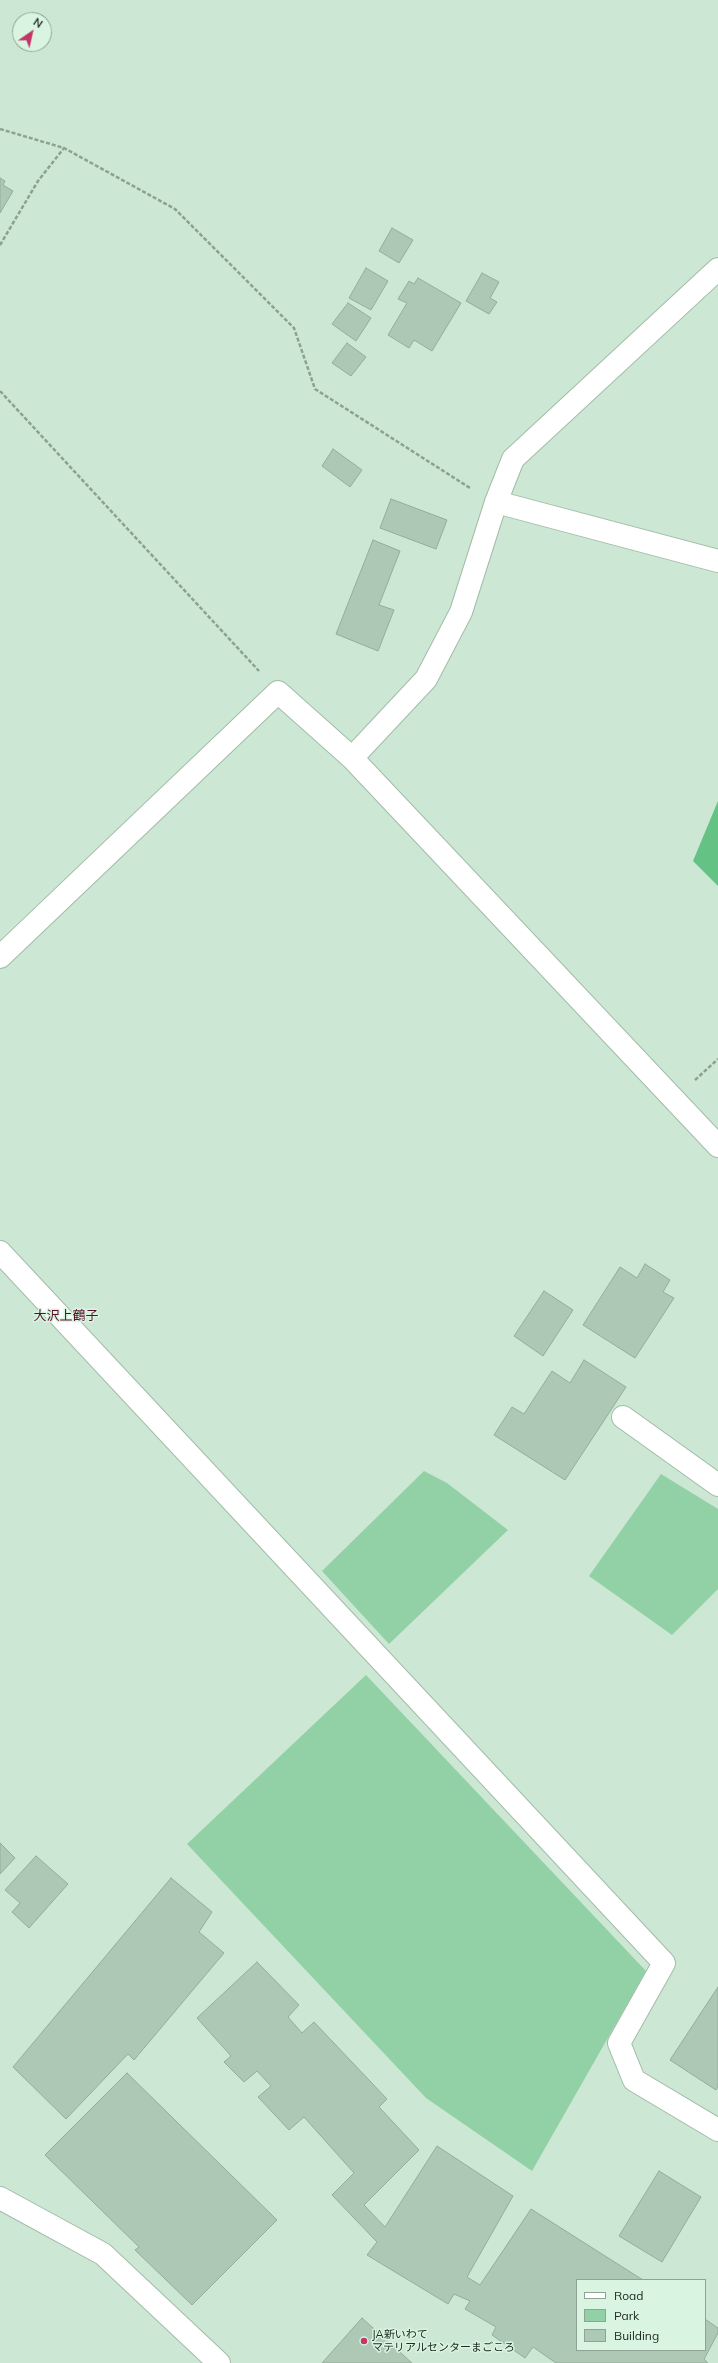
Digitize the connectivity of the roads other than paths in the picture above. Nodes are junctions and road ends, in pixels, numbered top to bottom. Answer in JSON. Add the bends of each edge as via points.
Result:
{"nodes":[{"id":1,"x":718,"y":269,"type":"edge"},
{"id":2,"x":496,"y":502,"type":"junction"},
{"id":3,"x":718,"y":561,"type":"edge"},
{"id":4,"x":352,"y":758,"type":"junction"},
{"id":5,"x":0,"y":957,"type":"edge"},
{"id":6,"x":718,"y":1146,"type":"edge"},
{"id":7,"x":0,"y":1252,"type":"edge"},
{"id":8,"x":623,"y":1417,"type":"dead end"},
{"id":9,"x":718,"y":1485,"type":"edge"},
{"id":10,"x":718,"y":2130,"type":"edge"},
{"id":11,"x":0,"y":2198,"type":"edge"},
{"id":12,"x":219,"y":2363,"type":"edge"}],
"edges":[{"from":1,"to":2,"type":"street","via":[[513,459]]},
{"from":2,"to":3,"type":"street"},
{"from":2,"to":4,"type":"street","via":[[460,612],[426,679]]},
{"from":4,"to":5,"type":"street","via":[[278,692]]},
{"from":4,"to":6,"type":"street"},
{"from":7,"to":10,"type":"street","via":[[664,1963],[619,2043],[634,2080]]},
{"from":8,"to":9,"type":"street"},
{"from":11,"to":12,"type":"street","via":[[103,2254]]}]}
